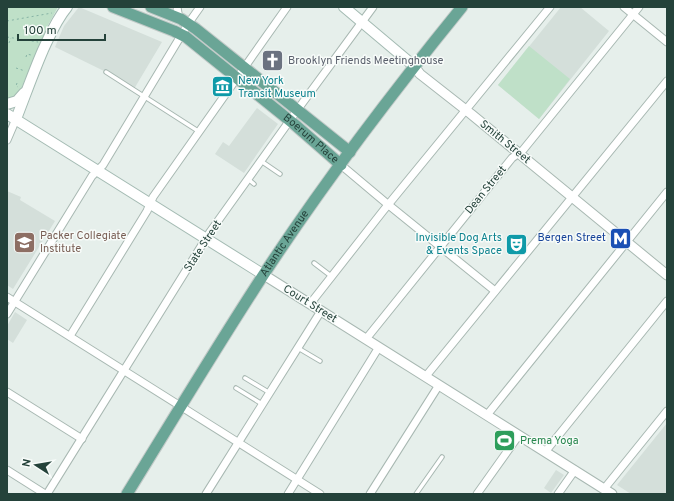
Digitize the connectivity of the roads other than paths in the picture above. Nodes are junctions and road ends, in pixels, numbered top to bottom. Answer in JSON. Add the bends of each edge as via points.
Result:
{"nodes":[{"id":1,"x":67,"y":7,"type":"edge"},
{"id":2,"x":113,"y":7,"type":"edge"},
{"id":3,"x":151,"y":7,"type":"edge"},
{"id":4,"x":177,"y":7,"type":"edge"},
{"id":5,"x":200,"y":7,"type":"edge"},
{"id":6,"x":287,"y":7,"type":"edge"},
{"id":7,"x":344,"y":7,"type":"edge"},
{"id":8,"x":373,"y":7,"type":"edge"},
{"id":9,"x":462,"y":7,"type":"edge"},
{"id":10,"x":550,"y":7,"type":"edge"},
{"id":11,"x":624,"y":7,"type":"edge"},
{"id":12,"x":639,"y":7,"type":"edge"},
{"id":13,"x":633,"y":15,"type":"junction"},
{"id":14,"x":183,"y":21,"type":"junction"},
{"id":15,"x":361,"y":22,"type":"junction"},
{"id":16,"x":181,"y":35,"type":"junction"},
{"id":17,"x":667,"y":42,"type":"edge"},
{"id":18,"x":414,"y":66,"type":"junction"},
{"id":19,"x":244,"y":67,"type":"junction"},
{"id":20,"x":106,"y":72,"type":"dead end"},
{"id":21,"x":236,"y":78,"type":"junction"},
{"id":22,"x":667,"y":81,"type":"edge"},
{"id":23,"x":23,"y":88,"type":"junction"},
{"id":24,"x":145,"y":96,"type":"junction"},
{"id":25,"x":7,"y":104,"type":"edge"},
{"id":26,"x":298,"y":109,"type":"junction"},
{"id":27,"x":466,"y":111,"type":"junction"},
{"id":28,"x":11,"y":117,"type":"edge"},
{"id":29,"x":290,"y":120,"type":"junction"},
{"id":30,"x":198,"y":131,"type":"junction"},
{"id":31,"x":7,"y":140,"type":"edge"},
{"id":32,"x":350,"y":152,"type":"junction"},
{"id":33,"x":518,"y":153,"type":"junction"},
{"id":34,"x":261,"y":161,"type":"junction"},
{"id":35,"x":341,"y":165,"type":"junction"},
{"id":36,"x":97,"y":170,"type":"junction"},
{"id":37,"x":280,"y":174,"type":"dead end"},
{"id":38,"x":667,"y":192,"type":"edge"},
{"id":39,"x":573,"y":197,"type":"junction"},
{"id":40,"x":150,"y":204,"type":"junction"},
{"id":41,"x":388,"y":205,"type":"junction"},
{"id":42,"x":206,"y":239,"type":"junction"},
{"id":43,"x":626,"y":242,"type":"junction"},
{"id":44,"x":440,"y":248,"type":"junction"},
{"id":45,"x":314,"y":263,"type":"dead end"},
{"id":46,"x":264,"y":275,"type":"junction"},
{"id":47,"x":667,"y":275,"type":"edge"},
{"id":48,"x":331,"y":276,"type":"junction"},
{"id":49,"x":495,"y":291,"type":"junction"},
{"id":50,"x":7,"y":297,"type":"edge"},
{"id":51,"x":667,"y":301,"type":"edge"},
{"id":52,"x":14,"y":302,"type":"junction"},
{"id":53,"x":310,"y":304,"type":"junction"},
{"id":54,"x":321,"y":311,"type":"junction"},
{"id":55,"x":7,"y":314,"type":"edge"},
{"id":56,"x":70,"y":336,"type":"junction"},
{"id":57,"x":366,"y":339,"type":"junction"},
{"id":58,"x":379,"y":347,"type":"junction"},
{"id":59,"x":298,"y":348,"type":"junction"},
{"id":60,"x":320,"y":361,"type":"dead end"},
{"id":61,"x":124,"y":371,"type":"junction"},
{"id":62,"x":426,"y":376,"type":"junction"},
{"id":63,"x":245,"y":378,"type":"dead end"},
{"id":64,"x":439,"y":384,"type":"junction"},
{"id":65,"x":236,"y":388,"type":"dead end"},
{"id":66,"x":7,"y":392,"type":"edge"},
{"id":67,"x":270,"y":393,"type":"junction"},
{"id":68,"x":262,"y":404,"type":"junction"},
{"id":69,"x":181,"y":407,"type":"junction"},
{"id":70,"x":667,"y":411,"type":"edge"},
{"id":71,"x":487,"y":415,"type":"junction"},
{"id":72,"x":519,"y":435,"type":"junction"},
{"id":73,"x":82,"y":439,"type":"junction"},
{"id":74,"x":238,"y":443,"type":"junction"},
{"id":75,"x":545,"y":452,"type":"junction"},
{"id":76,"x":442,"y":457,"type":"dead end"},
{"id":77,"x":7,"y":470,"type":"edge"},
{"id":78,"x":575,"y":470,"type":"junction"},
{"id":79,"x":296,"y":480,"type":"junction"},
{"id":80,"x":604,"y":489,"type":"junction"},
{"id":81,"x":46,"y":494,"type":"edge"},
{"id":82,"x":127,"y":494,"type":"edge"},
{"id":83,"x":206,"y":494,"type":"edge"},
{"id":84,"x":288,"y":494,"type":"edge"},
{"id":85,"x":320,"y":494,"type":"edge"},
{"id":86,"x":370,"y":494,"type":"edge"},
{"id":87,"x":416,"y":494,"type":"edge"},
{"id":88,"x":477,"y":494,"type":"edge"},
{"id":89,"x":558,"y":494,"type":"edge"},
{"id":90,"x":612,"y":494,"type":"edge"}],
"edges":[{"from":1,"to":23,"type":"main road","via":[[60,15]]},
{"from":2,"to":16,"type":"main road","name":"Boerum Place"},
{"from":3,"to":14,"type":"main road","name":"Boerum Place"},
{"from":4,"to":14,"type":"street"},
{"from":5,"to":14,"type":"street"},
{"from":6,"to":19,"type":"street"},
{"from":7,"to":15,"type":"main road","name":"Smith Street"},
{"from":8,"to":15,"type":"street","name":"State Street"},
{"from":9,"to":18,"type":"main road","name":"Atlantic Avenue"},
{"from":10,"to":27,"type":"street"},
{"from":11,"to":13,"type":"street"},
{"from":12,"to":13,"type":"street","name":"Dean Street"},
{"from":13,"to":17,"type":"street"},
{"from":13,"to":33,"type":"street","name":"Dean Street"},
{"from":14,"to":16,"type":"street"},
{"from":14,"to":19,"type":"main road","name":"Boerum Place"},
{"from":15,"to":18,"type":"main road","name":"Smith Street"},
{"from":15,"to":26,"type":"street","name":"State Street"},
{"from":16,"to":21,"type":"main road","name":"Boerum Place"},
{"from":16,"to":24,"type":"street"},
{"from":18,"to":27,"type":"street","name":"Smith Street","via":[[420,74]]},
{"from":18,"to":32,"type":"main road","name":"Atlantic Avenue"},
{"from":19,"to":21,"type":"street"},
{"from":19,"to":26,"type":"main road","name":"Boerum Place"},
{"from":20,"to":24,"type":"lane"},
{"from":21,"to":29,"type":"main road","name":"Boerum Place"},
{"from":21,"to":30,"type":"street"},
{"from":22,"to":39,"type":"street"},
{"from":23,"to":25,"type":"main road","via":[[20,99]]},
{"from":23,"to":28,"type":"main road"},
{"from":24,"to":30,"type":"lane"},
{"from":24,"to":36,"type":"street","via":[[103,165]]},
{"from":26,"to":29,"type":"street","name":"State Street"},
{"from":26,"to":32,"type":"main road","name":"Boerum Place"},
{"from":27,"to":33,"type":"street","name":"Smith Street"},
{"from":27,"to":41,"type":"street"},
{"from":28,"to":31,"type":"street"},
{"from":28,"to":36,"type":"main road","name":"Court Street"},
{"from":29,"to":34,"type":"street","name":"State Street"},
{"from":29,"to":35,"type":"main road","name":"Boerum Place"},
{"from":30,"to":40,"type":"street"},
{"from":32,"to":35,"type":"main road","name":"Atlantic Avenue"},
{"from":33,"to":39,"type":"street","name":"Smith Street"},
{"from":33,"to":44,"type":"street","name":"Dean Street"},
{"from":34,"to":37,"type":"lane"},
{"from":34,"to":42,"type":"street","name":"State Street","via":[[251,181]]},
{"from":35,"to":41,"type":"street","name":"Boerum Place"},
{"from":35,"to":46,"type":"main road","name":"Atlantic Avenue"},
{"from":36,"to":40,"type":"main road","name":"Court Street"},
{"from":36,"to":52,"type":"street"},
{"from":38,"to":43,"type":"street"},
{"from":39,"to":43,"type":"street","name":"Smith Street"},
{"from":39,"to":49,"type":"street"},
{"from":40,"to":42,"type":"main road","name":"Court Street"},
{"from":40,"to":56,"type":"street"},
{"from":41,"to":44,"type":"street","name":"Boerum Place"},
{"from":41,"to":48,"type":"street"},
{"from":42,"to":46,"type":"main road","name":"Court Street"},
{"from":42,"to":61,"type":"street","name":"State Street"},
{"from":43,"to":47,"type":"street","name":"Smith Street"},
{"from":43,"to":71,"type":"street"},
{"from":44,"to":49,"type":"street","name":"Boerum Place"},
{"from":44,"to":57,"type":"street","name":"Dean Street"},
{"from":45,"to":48,"type":"lane"},
{"from":46,"to":53,"type":"street","name":"Court Street"},
{"from":46,"to":69,"type":"main road","name":"Atlantic Avenue"},
{"from":48,"to":53,"type":"street"},
{"from":49,"to":62,"type":"street"},
{"from":50,"to":52,"type":"street"},
{"from":51,"to":75,"type":"street"},
{"from":52,"to":55,"type":"street"},
{"from":52,"to":56,"type":"street"},
{"from":53,"to":54,"type":"street","name":"Court Street"},
{"from":54,"to":57,"type":"street","name":"Court Street"},
{"from":54,"to":59,"type":"street"},
{"from":56,"to":61,"type":"street"},
{"from":57,"to":58,"type":"street","name":"Court Street"},
{"from":58,"to":62,"type":"street","name":"Court Street"},
{"from":58,"to":79,"type":"street"},
{"from":59,"to":60,"type":"lane"},
{"from":59,"to":67,"type":"street"},
{"from":61,"to":69,"type":"street"},
{"from":61,"to":73,"type":"street","name":"State Street"},
{"from":62,"to":64,"type":"street","name":"Court Street"},
{"from":63,"to":67,"type":"lane"},
{"from":64,"to":71,"type":"street","name":"Court Street"},
{"from":64,"to":86,"type":"street"},
{"from":65,"to":68,"type":"lane"},
{"from":66,"to":73,"type":"street"},
{"from":67,"to":68,"type":"street"},
{"from":68,"to":74,"type":"street"},
{"from":69,"to":74,"type":"street"},
{"from":69,"to":82,"type":"main road","name":"Atlantic Avenue"},
{"from":70,"to":80,"type":"street"},
{"from":71,"to":72,"type":"street","name":"Court Street"},
{"from":72,"to":75,"type":"street","name":"Court Street"},
{"from":72,"to":88,"type":"street"},
{"from":73,"to":81,"type":"street","name":"State Street"},
{"from":74,"to":79,"type":"street"},
{"from":74,"to":83,"type":"street"},
{"from":75,"to":78,"type":"street","name":"Court Street"},
{"from":76,"to":87,"type":"lane"},
{"from":77,"to":81,"type":"street"},
{"from":78,"to":80,"type":"street","name":"Court Street"},
{"from":78,"to":89,"type":"street"},
{"from":79,"to":84,"type":"street"},
{"from":79,"to":85,"type":"street"},
{"from":80,"to":90,"type":"street","name":"Court Street"}]}
